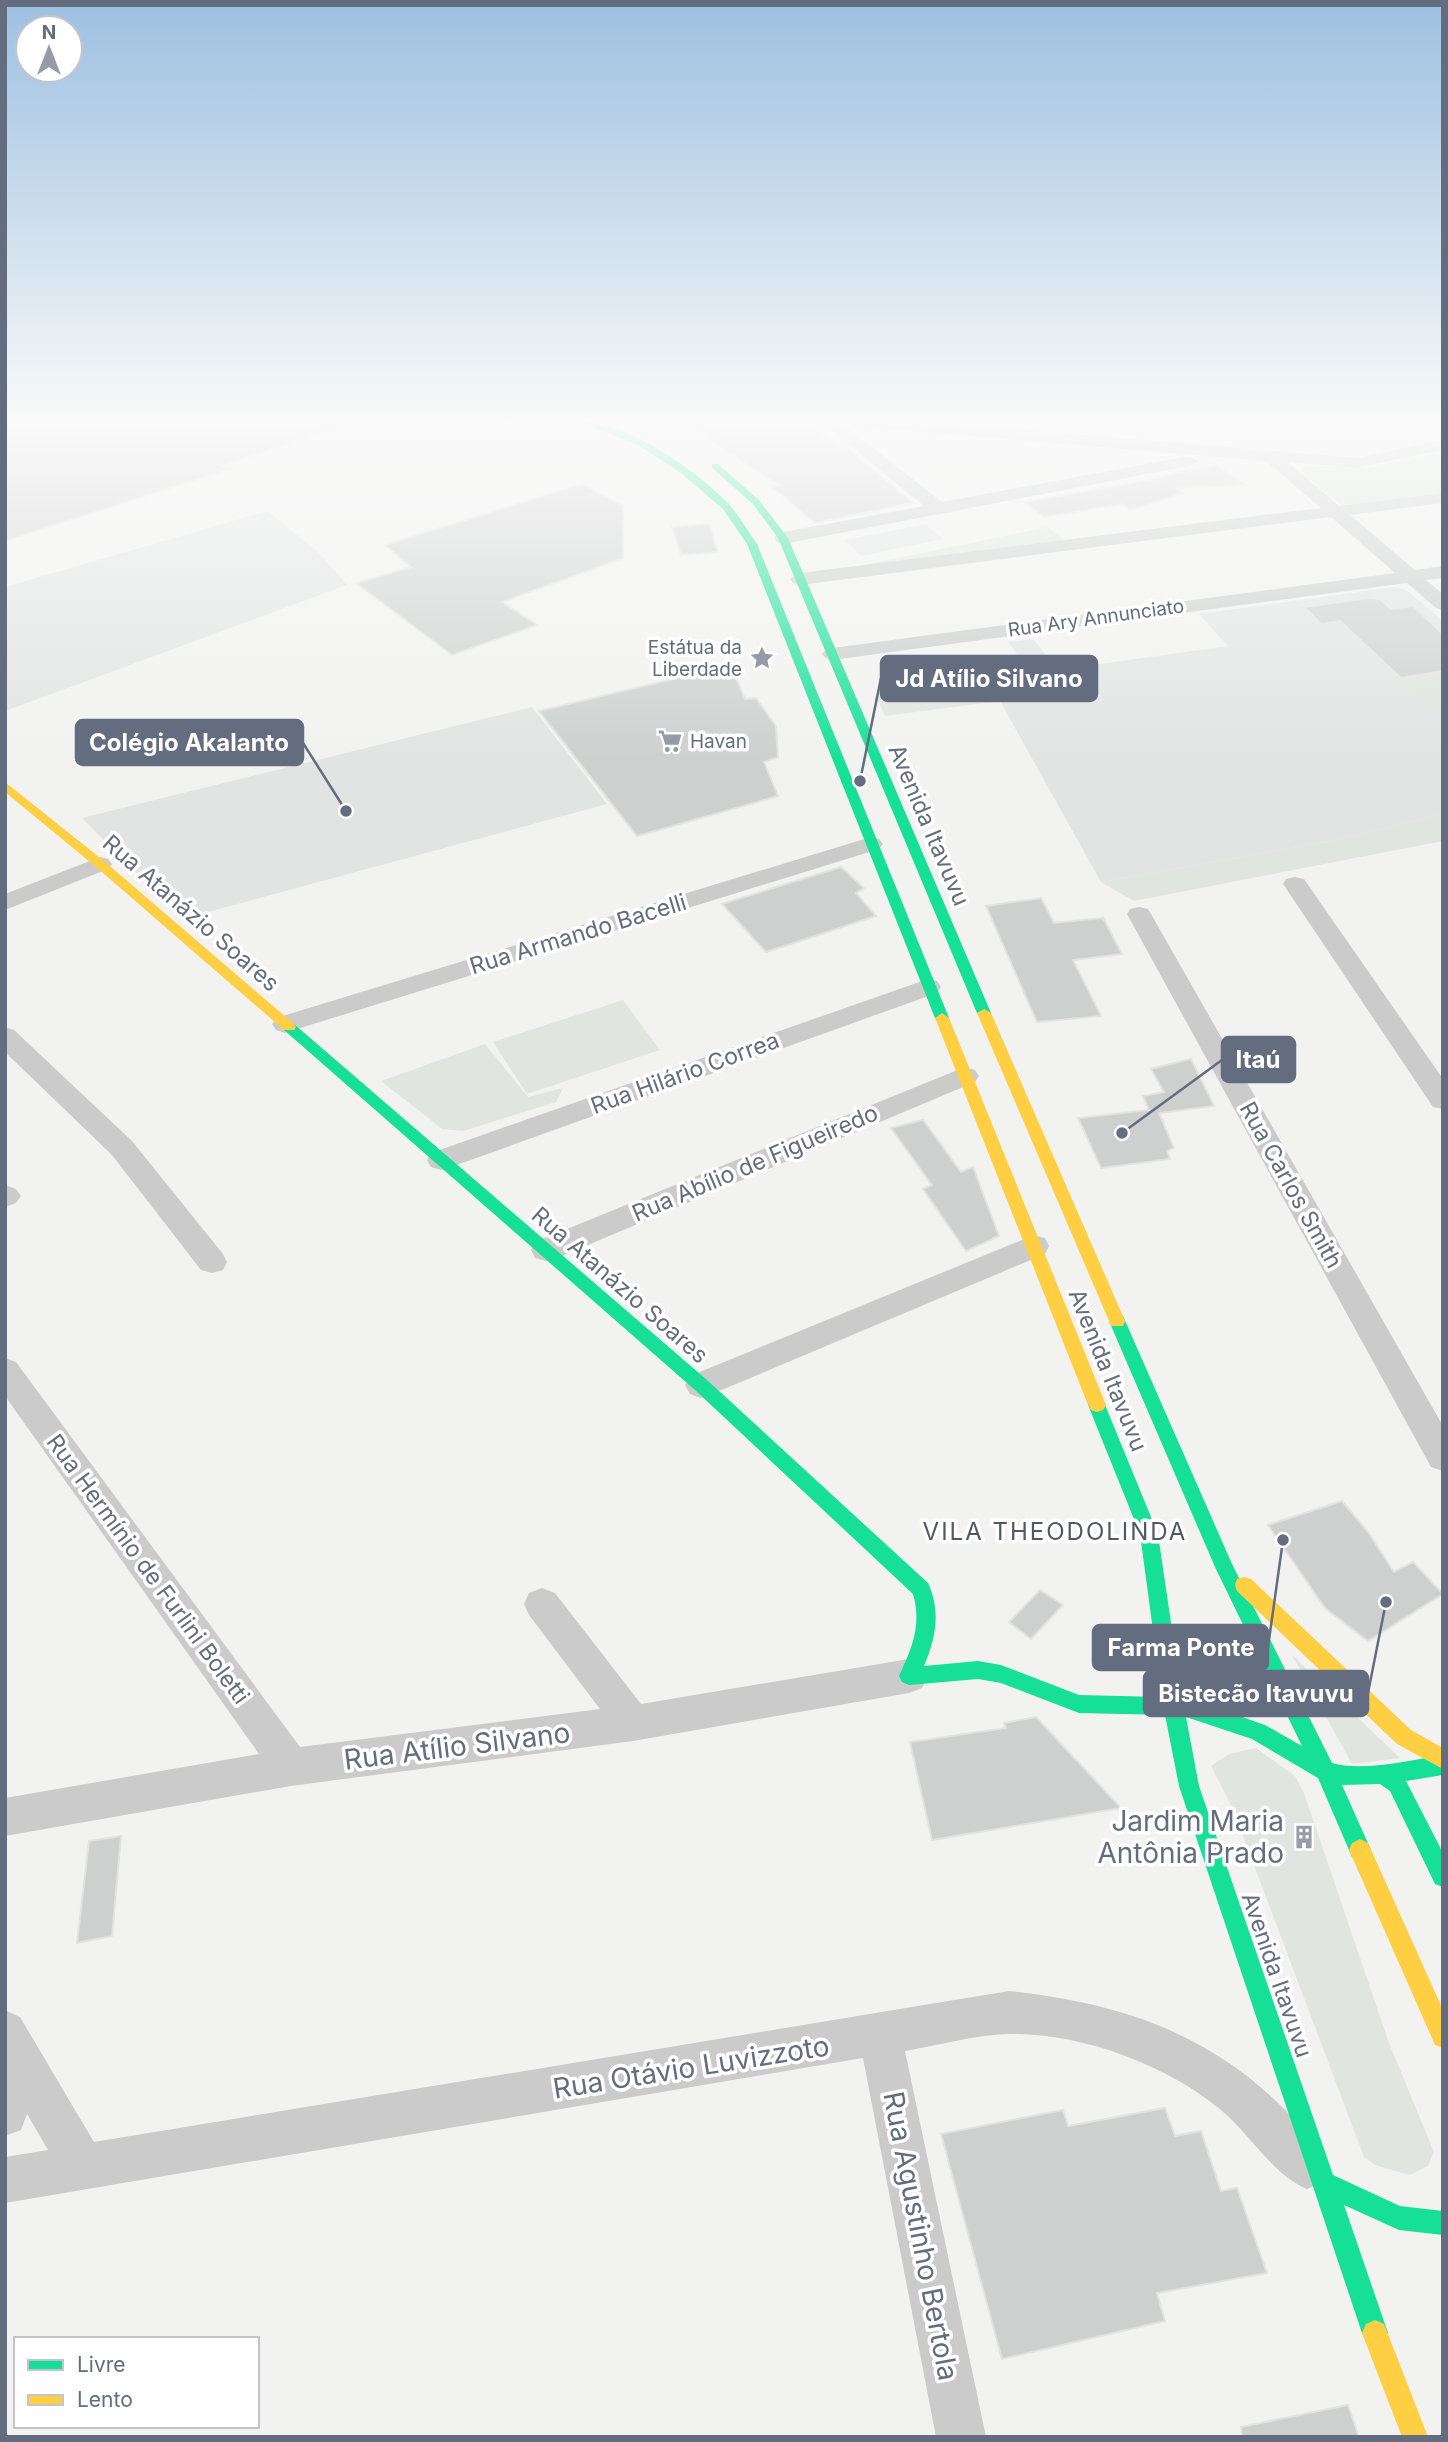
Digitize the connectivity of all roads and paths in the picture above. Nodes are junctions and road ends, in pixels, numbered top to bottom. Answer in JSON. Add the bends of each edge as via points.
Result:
{"nodes":[{"id":1,"x":745,"y":536,"type":"edge"},
{"id":2,"x":794,"y":536,"type":"edge"},
{"id":3,"x":1137,"y":536,"type":"edge"},
{"id":4,"x":1363,"y":536,"type":"edge"},
{"id":5,"x":783,"y":538,"type":"junction"},
{"id":6,"x":754,"y":550,"type":"junction"},
{"id":7,"x":1443,"y":572,"type":"edge"},
{"id":8,"x":1410,"y":576,"type":"junction"},
{"id":9,"x":800,"y":579,"type":"junction"},
{"id":10,"x":1443,"y":604,"type":"edge"},
{"id":11,"x":790,"y":640,"type":"junction"},
{"id":12,"x":832,"y":654,"type":"junction"},
{"id":13,"x":5,"y":786,"type":"edge"},
{"id":14,"x":871,"y":844,"type":"junction"},
{"id":15,"x":100,"y":864,"type":"junction"},
{"id":16,"x":1295,"y":884,"type":"dead end"},
{"id":17,"x":5,"y":903,"type":"edge"},
{"id":18,"x":1139,"y":914,"type":"dead end"},
{"id":19,"x":928,"y":987,"type":"junction"},
{"id":20,"x":285,"y":1024,"type":"junction"},
{"id":21,"x":991,"y":1031,"type":"junction"},
{"id":22,"x":5,"y":1036,"type":"edge"},
{"id":23,"x":965,"y":1076,"type":"junction"},
{"id":24,"x":1443,"y":1100,"type":"edge"},
{"id":25,"x":441,"y":1160,"type":"junction"},
{"id":26,"x":1034,"y":1246,"type":"junction"},
{"id":27,"x":546,"y":1250,"type":"junction"},
{"id":28,"x":212,"y":1262,"type":"dead end"},
{"id":29,"x":5,"y":1371,"type":"edge"},
{"id":30,"x":701,"y":1385,"type":"junction"},
{"id":31,"x":1443,"y":1457,"type":"edge"},
{"id":32,"x":1224,"y":1567,"type":"junction"},
{"id":33,"x":542,"y":1604,"type":"dead end"},
{"id":34,"x":909,"y":1675,"type":"junction"},
{"id":35,"x":1173,"y":1704,"type":"junction"},
{"id":36,"x":633,"y":1723,"type":"junction"},
{"id":37,"x":1443,"y":1759,"type":"edge"},
{"id":38,"x":1443,"y":1765,"type":"edge"},
{"id":39,"x":291,"y":1767,"type":"junction"},
{"id":40,"x":1326,"y":1772,"type":"junction"},
{"id":41,"x":1385,"y":1775,"type":"junction"},
{"id":42,"x":5,"y":1817,"type":"edge"},
{"id":43,"x":1443,"y":1876,"type":"edge"},
{"id":44,"x":7,"y":2036,"type":"edge"},
{"id":45,"x":880,"y":2036,"type":"junction"},
{"id":46,"x":1443,"y":2037,"type":"edge"},
{"id":47,"x":5,"y":2114,"type":"edge"},
{"id":48,"x":82,"y":2166,"type":"junction"},
{"id":49,"x":5,"y":2180,"type":"edge"},
{"id":50,"x":1326,"y":2184,"type":"junction"},
{"id":51,"x":1443,"y":2223,"type":"edge"},
{"id":52,"x":961,"y":2437,"type":"edge"},
{"id":53,"x":1415,"y":2437,"type":"edge"}],
"edges":[{"from":1,"to":6,"type":"main road","name":"Avenida Itavuvu"},
{"from":2,"to":5,"type":"street"},
{"from":3,"to":9,"type":"street"},
{"from":4,"to":8,"type":"street"},
{"from":5,"to":6,"type":"main road"},
{"from":5,"to":9,"type":"main road","name":"Avenida Itavuvu"},
{"from":6,"to":11,"type":"main road","name":"Avenida Itavuvu"},
{"from":7,"to":8,"type":"street","name":"Rua Ary Annunciato"},
{"from":8,"to":10,"type":"street"},
{"from":8,"to":12,"type":"street","name":"Rua Ary Annunciato"},
{"from":9,"to":12,"type":"main road","name":"Avenida Itavuvu"},
{"from":11,"to":12,"type":"main road","via":[[808,652]]},
{"from":11,"to":14,"type":"main road","name":"Avenida Itavuvu"},
{"from":12,"to":21,"type":"main road","name":"Avenida Itavuvu"},
{"from":13,"to":15,"type":"main road","name":"Rua Atanázio Soares"},
{"from":14,"to":19,"type":"main road","name":"Avenida Itavuvu"},
{"from":14,"to":20,"type":"street","name":"Rua Armando Bacelli"},
{"from":15,"to":17,"type":"street"},
{"from":15,"to":20,"type":"main road","name":"Rua Atanázio Soares"},
{"from":16,"to":24,"type":"street"},
{"from":18,"to":31,"type":"street","name":"Rua Carlos Smith"},
{"from":19,"to":21,"type":"main road","via":[[957,1000]]},
{"from":19,"to":23,"type":"main road","name":"Avenida Itavuvu"},
{"from":19,"to":25,"type":"street","name":"Rua Hilário Correa"},
{"from":20,"to":25,"type":"main road","name":"Rua Atanázio Soares"},
{"from":21,"to":32,"type":"main road","name":"Avenida Itavuvu"},
{"from":22,"to":28,"type":"street","via":[[121,1148]]},
{"from":23,"to":26,"type":"main road","name":"Avenida Itavuvu"},
{"from":23,"to":27,"type":"street","name":"Rua Abílio de Figueiredo"},
{"from":25,"to":27,"type":"main road","name":"Rua Atanázio Soares"},
{"from":26,"to":30,"type":"street"},
{"from":26,"to":35,"type":"main road","name":"Avenida Itavuvu","via":[[1149,1534]]},
{"from":27,"to":30,"type":"main road","name":"Rua Atanázio Soares"},
{"from":29,"to":39,"type":"street","name":"Rua Hermínio de Furlini Boletti"},
{"from":30,"to":34,"type":"main road","name":"Rua Atanázio Soares","via":[[921,1589],[930,1626]]},
{"from":32,"to":37,"type":"main road","name":"Avenida Itavuvu","via":[[1404,1737]]},
{"from":32,"to":40,"type":"main road","name":"Avenida Itavuvu"},
{"from":33,"to":36,"type":"street"},
{"from":34,"to":35,"type":"main road","via":[[986,1670],[1092,1706]]},
{"from":34,"to":36,"type":"street","name":"Rua Atílio Silvano"},
{"from":35,"to":40,"type":"main road","via":[[1270,1737]]},
{"from":35,"to":50,"type":"main road","name":"Avenida Itavuvu","via":[[1189,1786]]},
{"from":36,"to":39,"type":"street","name":"Rua Atílio Silvano"},
{"from":38,"to":41,"type":"main road"},
{"from":39,"to":42,"type":"street","name":"Rua Atílio Silvano"},
{"from":40,"to":41,"type":"main road"},
{"from":40,"to":46,"type":"main road","name":"Avenida Itavuvu"},
{"from":41,"to":43,"type":"main road","via":[[1396,1784]]},
{"from":44,"to":47,"type":"street","via":[[14,2068]]},
{"from":44,"to":48,"type":"street"},
{"from":45,"to":48,"type":"street","name":"Rua Otávio Luvizzoto"},
{"from":45,"to":50,"type":"street","name":"Rua Otávio Luvizzoto","via":[[1009,2012],[1107,2026],[1163,2047],[1229,2088]]},
{"from":45,"to":52,"type":"street","name":"Rua Agustinho Bertola"},
{"from":48,"to":49,"type":"street","name":"Rua Otávio Luvizzoto"},
{"from":50,"to":51,"type":"main road","via":[[1399,2218]]},
{"from":50,"to":53,"type":"main road","name":"Avenida Itavuvu","via":[[1378,2345]]}]}
